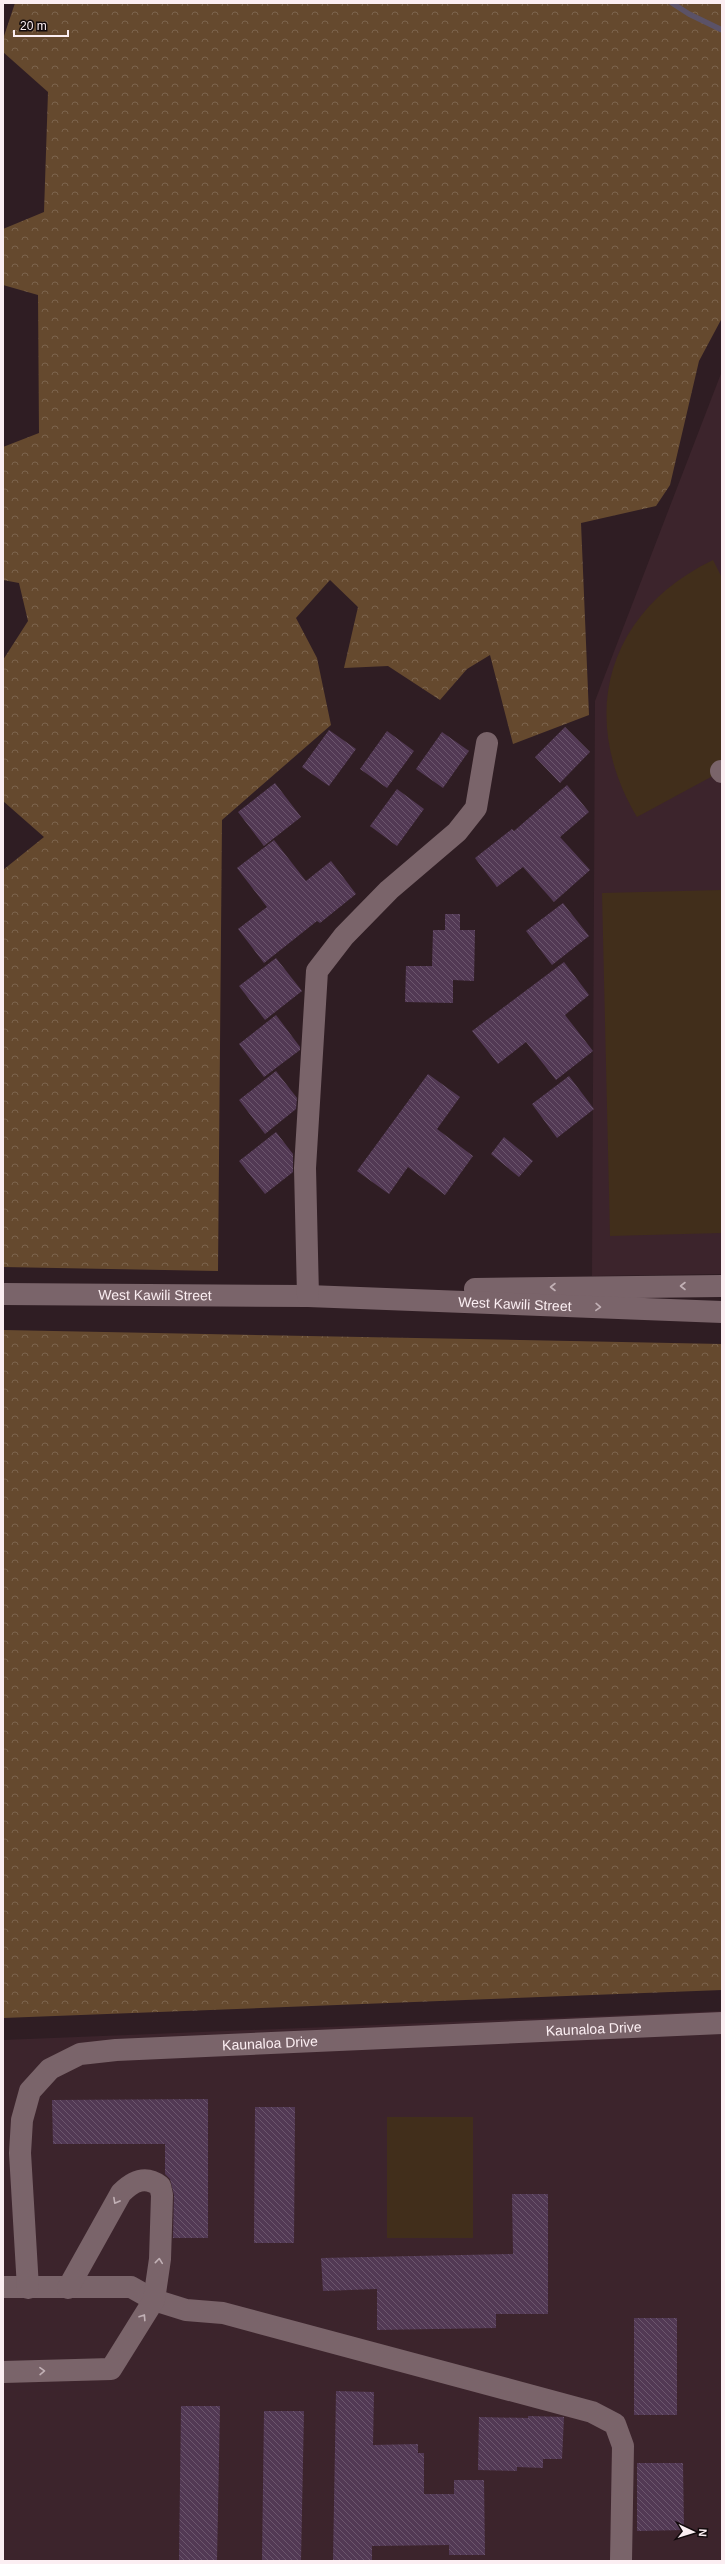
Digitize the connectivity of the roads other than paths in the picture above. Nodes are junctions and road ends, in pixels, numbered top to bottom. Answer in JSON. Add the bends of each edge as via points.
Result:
{"nodes":[{"id":1,"x":487,"y":743,"type":"dead end"},
{"id":2,"x":722,"y":1286,"type":"edge"},
{"id":3,"x":3,"y":1294,"type":"edge"},
{"id":4,"x":308,"y":1296,"type":"junction"},
{"id":5,"x":722,"y":1312,"type":"edge"},
{"id":6,"x":722,"y":2023,"type":"edge"},
{"id":7,"x":3,"y":2287,"type":"edge"},
{"id":8,"x":28,"y":2288,"type":"junction"},
{"id":9,"x":68,"y":2288,"type":"junction"},
{"id":10,"x":154,"y":2300,"type":"junction"},
{"id":11,"x":3,"y":2372,"type":"edge"},
{"id":12,"x":621,"y":2561,"type":"edge"}],
"edges":[{"from":1,"to":4,"type":"street","via":[[476,808],[457,832],[389,890],[344,936],[317,971],[305,1168]]},
{"from":2,"to":4,"type":"street","name":"West Kawili Street","one_way":true,"via":[[508,1287]]},
{"from":3,"to":4,"type":"street","name":"West Kawili Street"},
{"from":4,"to":5,"type":"street","name":"West Kawili Street","one_way":true},
{"from":6,"to":8,"type":"street","name":"Kaunaloa Drive","via":[[124,2049],[80,2054],[50,2069],[30,2091],[22,2120],[20,2152]]},
{"from":7,"to":8,"type":"street"},
{"from":8,"to":9,"type":"street"},
{"from":9,"to":10,"type":"street","via":[[131,2287]]},
{"from":10,"to":9,"type":"street","one_way":true,"via":[[160,2260],[162,2195],[160,2186],[144,2180],[132,2182],[121,2193]]},
{"from":11,"to":10,"type":"street","one_way":true,"via":[[111,2369]]},
{"from":10,"to":12,"type":"street","via":[[186,2310],[223,2313],[573,2406],[615,2424],[622,2446]]}]}
